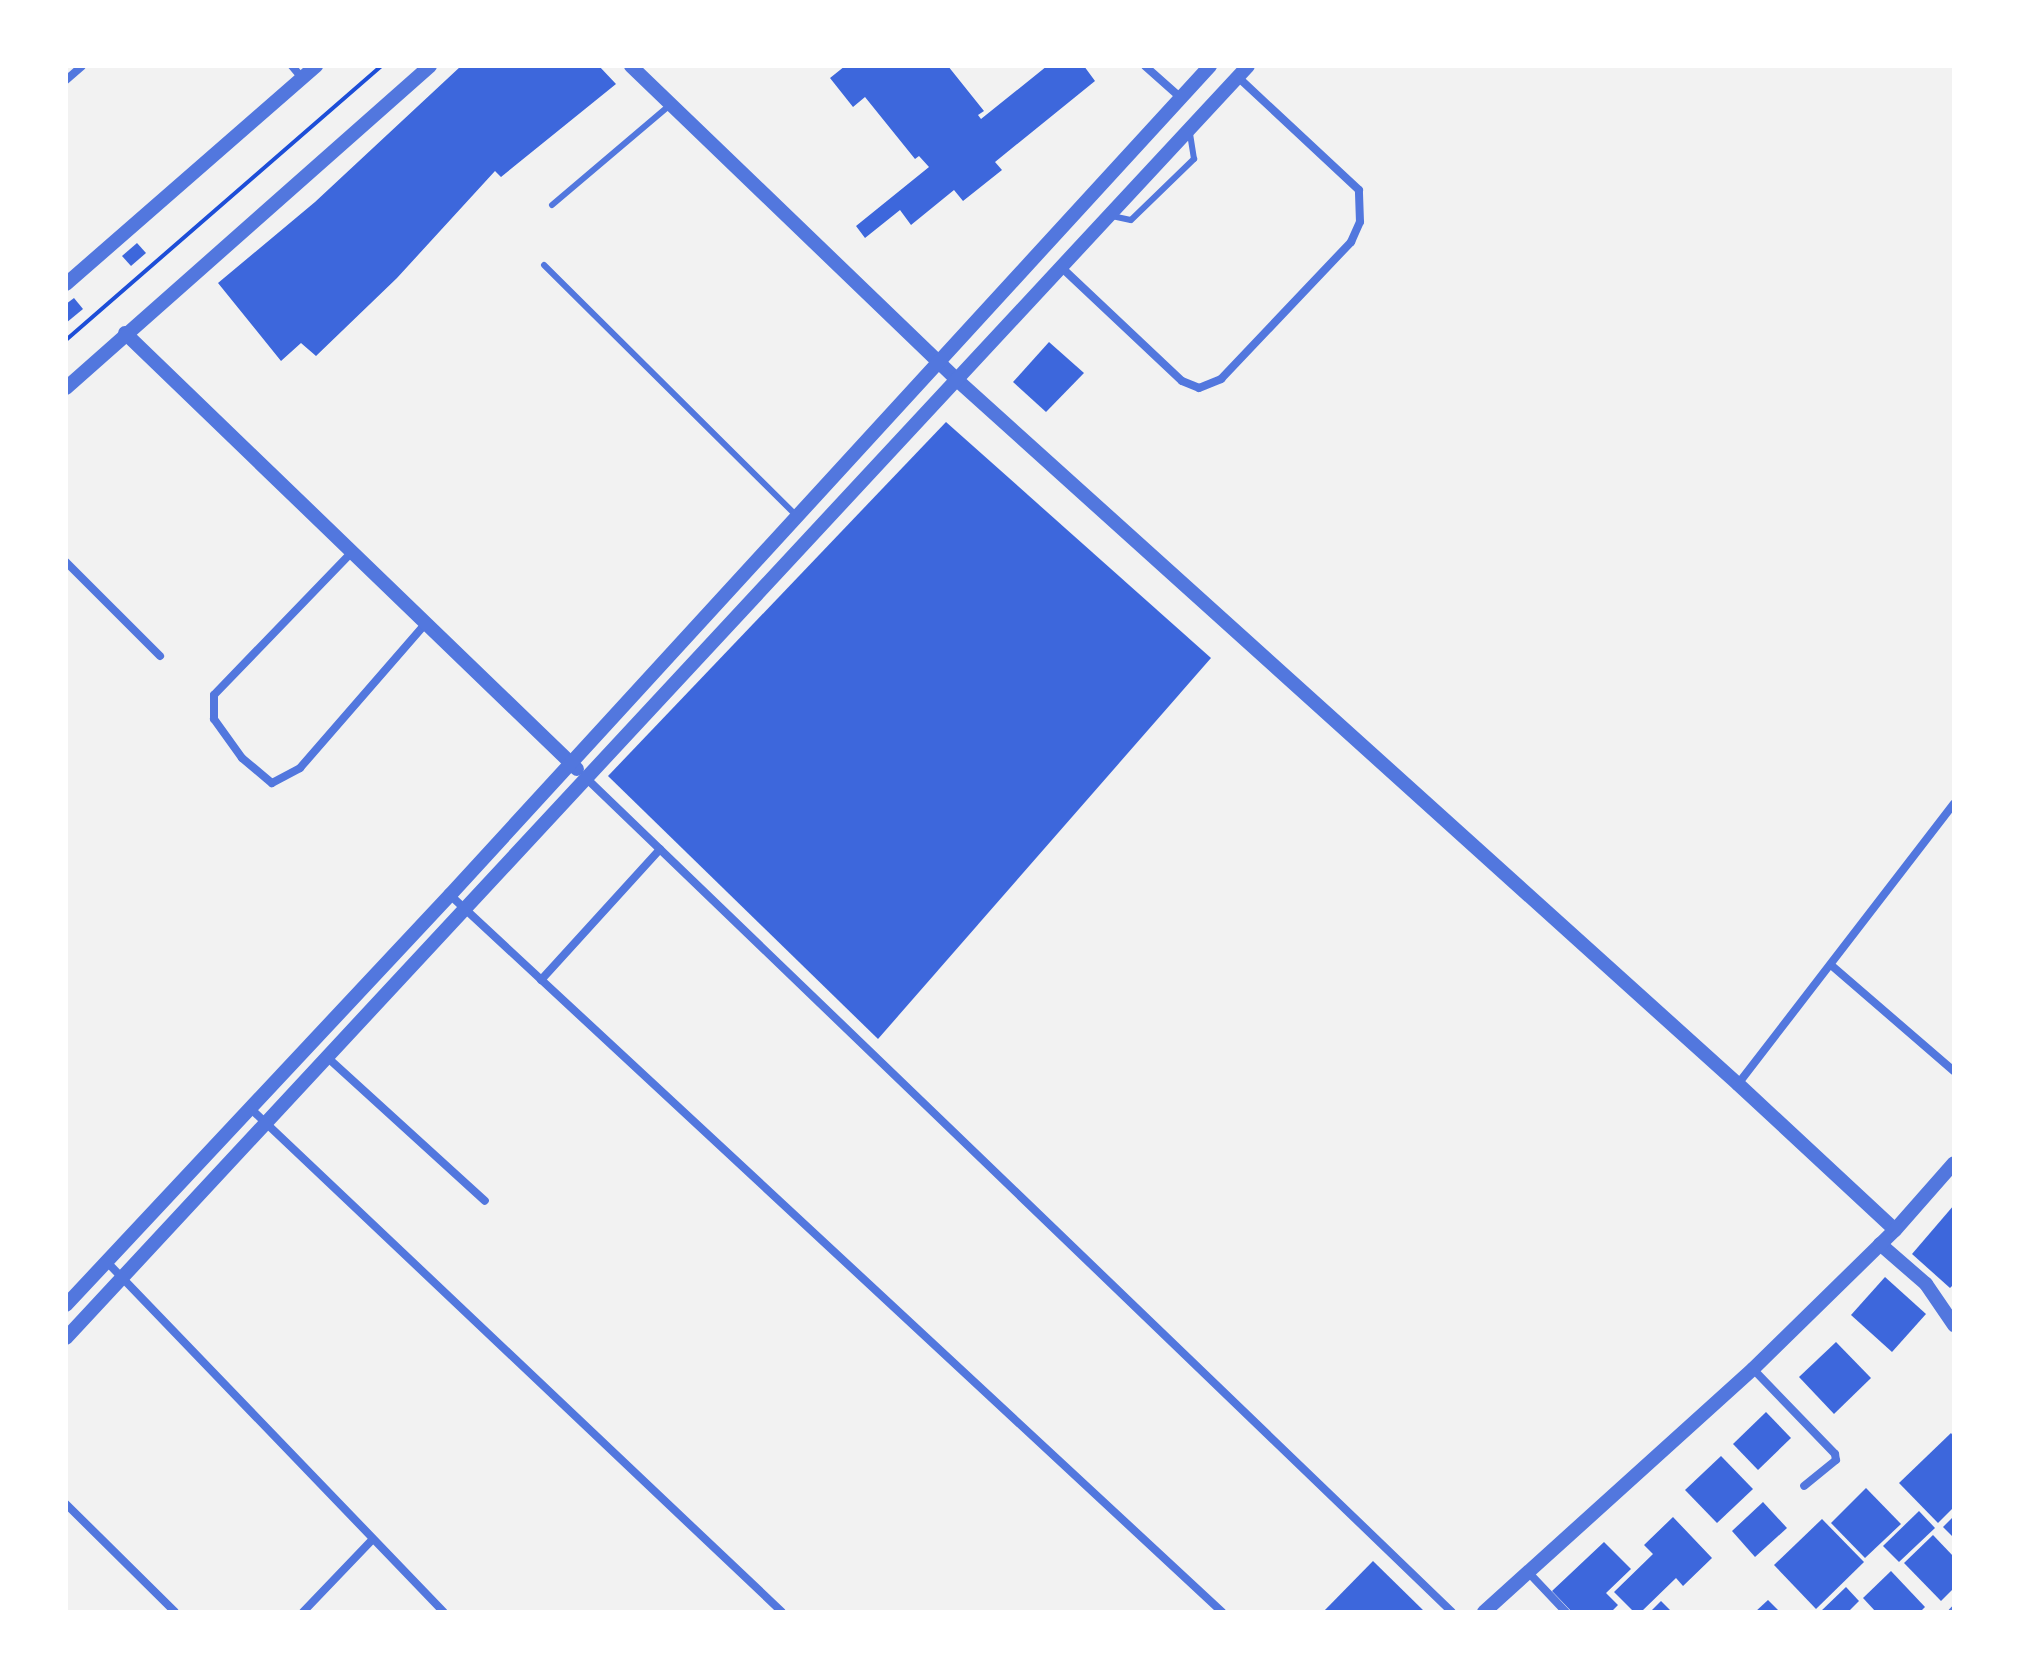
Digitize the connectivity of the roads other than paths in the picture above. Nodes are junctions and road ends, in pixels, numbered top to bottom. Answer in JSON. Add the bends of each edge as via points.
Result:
{"nodes":[{"id":1,"x":82,"y":66,"type":"edge"},
{"id":2,"x":316,"y":66,"type":"edge"},
{"id":3,"x":430,"y":66,"type":"edge"},
{"id":4,"x":631,"y":66,"type":"edge"},
{"id":5,"x":1145,"y":66,"type":"edge"},
{"id":6,"x":1210,"y":66,"type":"edge"},
{"id":7,"x":297,"y":72,"type":"edge"},
{"id":8,"x":1243,"y":72,"type":"edge"},
{"id":9,"x":66,"y":80,"type":"edge"},
{"id":10,"x":1180,"y":97,"type":"junction"},
{"id":11,"x":671,"y":104,"type":"junction"},
{"id":12,"x":1189,"y":130,"type":"junction"},
{"id":13,"x":552,"y":205,"type":"dead end"},
{"id":14,"x":1109,"y":216,"type":"junction"},
{"id":15,"x":544,"y":265,"type":"dead end"},
{"id":16,"x":1061,"y":267,"type":"junction"},
{"id":17,"x":66,"y":284,"type":"edge"},
{"id":18,"x":125,"y":333,"type":"junction"},
{"id":19,"x":938,"y":362,"type":"junction"},
{"id":20,"x":956,"y":379,"type":"junction"},
{"id":21,"x":66,"y":388,"type":"edge"},
{"id":22,"x":797,"y":516,"type":"junction"},
{"id":23,"x":351,"y":553,"type":"junction"},
{"id":24,"x":66,"y":562,"type":"edge"},
{"id":25,"x":425,"y":624,"type":"junction"},
{"id":26,"x":160,"y":656,"type":"dead end"},
{"id":27,"x":571,"y":763,"type":"junction"},
{"id":28,"x":586,"y":778,"type":"junction"},
{"id":29,"x":1954,"y":804,"type":"edge"},
{"id":30,"x":660,"y":849,"type":"junction"},
{"id":31,"x":450,"y":895,"type":"junction"},
{"id":32,"x":466,"y":911,"type":"junction"},
{"id":33,"x":1831,"y":965,"type":"junction"},
{"id":34,"x":541,"y":980,"type":"junction"},
{"id":35,"x":328,"y":1058,"type":"junction"},
{"id":36,"x":1954,"y":1071,"type":"edge"},
{"id":37,"x":1738,"y":1084,"type":"junction"},
{"id":38,"x":249,"y":1107,"type":"junction"},
{"id":39,"x":266,"y":1121,"type":"junction"},
{"id":40,"x":1954,"y":1163,"type":"edge"},
{"id":41,"x":485,"y":1201,"type":"dead end"},
{"id":42,"x":1895,"y":1230,"type":"junction"},
{"id":43,"x":1880,"y":1244,"type":"junction"},
{"id":44,"x":106,"y":1261,"type":"junction"},
{"id":45,"x":122,"y":1277,"type":"junction"},
{"id":46,"x":66,"y":1305,"type":"edge"},
{"id":47,"x":1954,"y":1325,"type":"edge"},
{"id":48,"x":66,"y":1338,"type":"edge"},
{"id":49,"x":1753,"y":1369,"type":"junction"},
{"id":50,"x":1804,"y":1486,"type":"dead end"},
{"id":51,"x":66,"y":1504,"type":"edge"},
{"id":52,"x":373,"y":1539,"type":"junction"},
{"id":53,"x":1528,"y":1572,"type":"junction"},
{"id":54,"x":175,"y":1612,"type":"edge"},
{"id":55,"x":303,"y":1612,"type":"edge"},
{"id":56,"x":444,"y":1612,"type":"edge"},
{"id":57,"x":782,"y":1612,"type":"edge"},
{"id":58,"x":1222,"y":1612,"type":"edge"},
{"id":59,"x":1452,"y":1612,"type":"edge"},
{"id":60,"x":1484,"y":1612,"type":"edge"},
{"id":61,"x":1566,"y":1612,"type":"edge"}],
"edges":[{"from":1,"to":9,"type":"street"},
{"from":2,"to":7,"type":"street"},
{"from":3,"to":18,"type":"street"},
{"from":4,"to":11,"type":"street"},
{"from":5,"to":10,"type":"street"},
{"from":6,"to":10,"type":"street"},
{"from":7,"to":17,"type":"street"},
{"from":8,"to":12,"type":"street"},
{"from":8,"to":16,"type":"street","via":[[1359,190],[1360,222],[1351,242],[1221,379],[1199,388],[1182,381]]},
{"from":10,"to":19,"type":"street"},
{"from":11,"to":13,"type":"lane"},
{"from":11,"to":19,"type":"street"},
{"from":12,"to":14,"type":"street"},
{"from":12,"to":14,"type":"lane","via":[[1194,159],[1131,220]]},
{"from":14,"to":16,"type":"street"},
{"from":15,"to":22,"type":"lane"},
{"from":16,"to":20,"type":"street"},
{"from":18,"to":21,"type":"street"},
{"from":18,"to":23,"type":"street"},
{"from":19,"to":20,"type":"street"},
{"from":19,"to":22,"type":"street"},
{"from":20,"to":28,"type":"street"},
{"from":20,"to":37,"type":"street"},
{"from":22,"to":27,"type":"street"},
{"from":23,"to":25,"type":"street"},
{"from":23,"to":25,"type":"street","via":[[214,695],[214,719],[242,758],[272,783],[300,768]]},
{"from":24,"to":26,"type":"street"},
{"from":25,"to":27,"type":"street"},
{"from":27,"to":28,"type":"street"},
{"from":27,"to":31,"type":"street"},
{"from":28,"to":30,"type":"street"},
{"from":28,"to":32,"type":"street"},
{"from":29,"to":33,"type":"street"},
{"from":30,"to":34,"type":"street"},
{"from":30,"to":59,"type":"street"},
{"from":31,"to":32,"type":"street"},
{"from":31,"to":38,"type":"street"},
{"from":32,"to":34,"type":"street"},
{"from":32,"to":35,"type":"street"},
{"from":33,"to":36,"type":"street"},
{"from":33,"to":37,"type":"street"},
{"from":34,"to":58,"type":"street"},
{"from":35,"to":39,"type":"street"},
{"from":35,"to":41,"type":"street"},
{"from":37,"to":42,"type":"street"},
{"from":38,"to":39,"type":"street"},
{"from":38,"to":44,"type":"street"},
{"from":39,"to":45,"type":"street"},
{"from":39,"to":57,"type":"street"},
{"from":40,"to":42,"type":"street"},
{"from":42,"to":43,"type":"street"},
{"from":43,"to":47,"type":"street","via":[[1926,1284]]},
{"from":43,"to":49,"type":"street"},
{"from":44,"to":45,"type":"street"},
{"from":44,"to":46,"type":"street"},
{"from":45,"to":48,"type":"street"},
{"from":45,"to":52,"type":"street"},
{"from":49,"to":50,"type":"street","via":[[1835,1454],[1836,1460]]},
{"from":49,"to":53,"type":"street"},
{"from":51,"to":54,"type":"street"},
{"from":52,"to":55,"type":"street"},
{"from":52,"to":56,"type":"street"},
{"from":53,"to":60,"type":"street"},
{"from":53,"to":61,"type":"street"}]}
